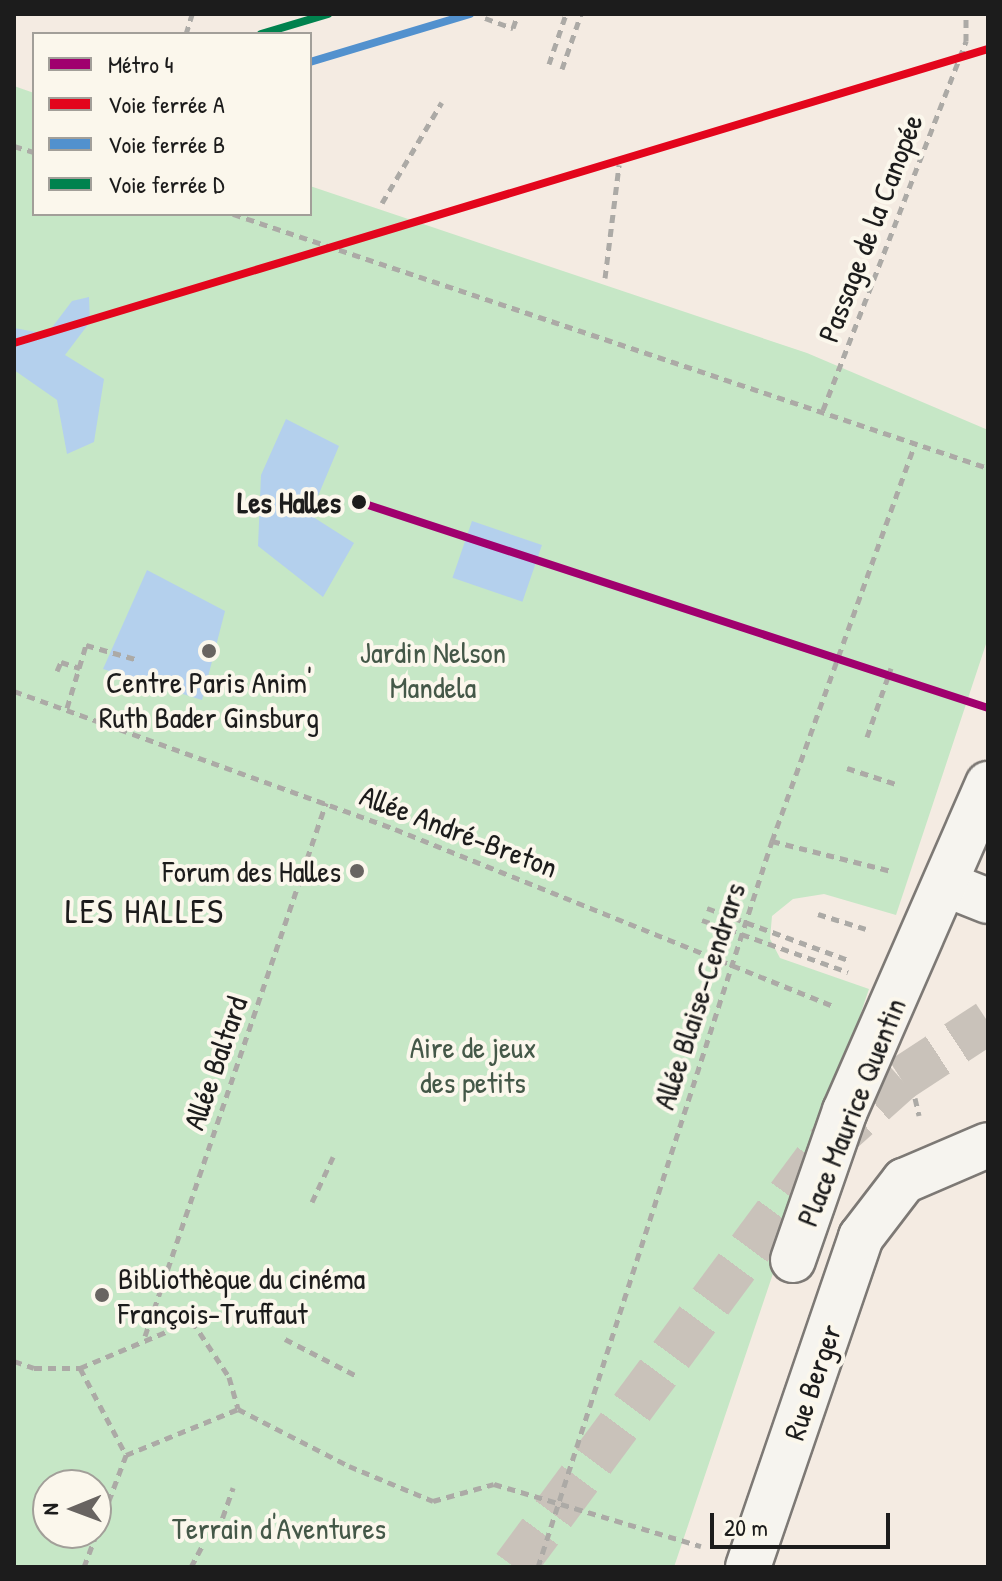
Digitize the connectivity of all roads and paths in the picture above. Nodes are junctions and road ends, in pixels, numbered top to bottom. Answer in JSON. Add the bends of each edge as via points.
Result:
{"nodes":[{"id":1,"x":518,"y":14,"type":"edge"},
{"id":2,"x":566,"y":14,"type":"edge"},
{"id":3,"x":581,"y":14,"type":"edge"},
{"id":4,"x":966,"y":14,"type":"edge"},
{"id":5,"x":485,"y":18,"type":"dead end"},
{"id":6,"x":549,"y":64,"type":"dead end"},
{"id":7,"x":562,"y":69,"type":"dead end"},
{"id":8,"x":442,"y":102,"type":"dead end"},
{"id":9,"x":619,"y":165,"type":"dead end"},
{"id":10,"x":382,"y":203,"type":"dead end"},
{"id":11,"x":239,"y":216,"type":"edge"},
{"id":12,"x":605,"y":278,"type":"dead end"},
{"id":13,"x":823,"y":411,"type":"junction"},
{"id":14,"x":915,"y":443,"type":"junction"},
{"id":15,"x":988,"y":468,"type":"edge"},
{"id":16,"x":86,"y":645,"type":"junction"},
{"id":17,"x":135,"y":659,"type":"dead end"},
{"id":18,"x":80,"y":668,"type":"junction"},
{"id":19,"x":891,"y":668,"type":"dead end"},
{"id":20,"x":57,"y":671,"type":"dead end"},
{"id":21,"x":76,"y":678,"type":"dead end"},
{"id":22,"x":14,"y":691,"type":"edge"},
{"id":23,"x":67,"y":708,"type":"junction"},
{"id":24,"x":867,"y":737,"type":"dead end"},
{"id":25,"x":847,"y":768,"type":"dead end"},
{"id":26,"x":896,"y":784,"type":"dead end"},
{"id":27,"x":988,"y":784,"type":"edge"},
{"id":28,"x":326,"y":803,"type":"junction"},
{"id":29,"x":772,"y":841,"type":"junction"},
{"id":30,"x":945,"y":884,"type":"junction"},
{"id":31,"x":988,"y":901,"type":"edge"},
{"id":32,"x":707,"y":908,"type":"dead end"},
{"id":33,"x":818,"y":914,"type":"dead end"},
{"id":34,"x":702,"y":920,"type":"dead end"},
{"id":35,"x":877,"y":958,"type":"junction"},
{"id":36,"x":733,"y":961,"type":"junction"},
{"id":37,"x":882,"y":1029,"type":"junction"},
{"id":38,"x":915,"y":1098,"type":"dead end"},
{"id":39,"x":921,"y":1121,"type":"dead end"},
{"id":40,"x":988,"y":1145,"type":"edge"},
{"id":41,"x":333,"y":1157,"type":"dead end"},
{"id":42,"x":312,"y":1202,"type":"dead end"},
{"id":43,"x":793,"y":1260,"type":"dead end"},
{"id":44,"x":145,"y":1336,"type":"junction"},
{"id":45,"x":285,"y":1339,"type":"dead end"},
{"id":46,"x":14,"y":1361,"type":"edge"},
{"id":47,"x":80,"y":1368,"type":"junction"},
{"id":48,"x":359,"y":1377,"type":"dead end"},
{"id":49,"x":238,"y":1409,"type":"junction"},
{"id":50,"x":126,"y":1455,"type":"junction"},
{"id":51,"x":233,"y":1488,"type":"dead end"},
{"id":52,"x":559,"y":1500,"type":"junction"},
{"id":53,"x":218,"y":1531,"type":"dead end"},
{"id":54,"x":203,"y":1544,"type":"dead end"},
{"id":55,"x":702,"y":1546,"type":"dead end"},
{"id":56,"x":754,"y":1565,"type":"edge"},
{"id":57,"x":84,"y":1567,"type":"edge"},
{"id":58,"x":191,"y":1567,"type":"edge"},
{"id":59,"x":538,"y":1567,"type":"edge"}],
"edges":[{"from":1,"to":5,"type":"path","via":[[513,28]]},
{"from":2,"to":6,"type":"path"},
{"from":3,"to":7,"type":"path"},
{"from":4,"to":13,"type":"path","name":"Passage de la Canopée","via":[[966,41]]},
{"from":8,"to":10,"type":"path"},
{"from":9,"to":12,"type":"path"},
{"from":11,"to":13,"type":"path"},
{"from":13,"to":14,"type":"path"},
{"from":14,"to":15,"type":"path"},
{"from":14,"to":29,"type":"path","name":"Allée Blaise-Cendrars"},
{"from":16,"to":17,"type":"path"},
{"from":16,"to":18,"type":"path"},
{"from":16,"to":21,"type":"path"},
{"from":18,"to":20,"type":"path","via":[[61,662]]},
{"from":18,"to":23,"type":"path"},
{"from":19,"to":24,"type":"path"},
{"from":22,"to":23,"type":"path","name":"Allée André-Breton"},
{"from":23,"to":28,"type":"path","name":"Allée André-Breton"},
{"from":25,"to":26,"type":"path"},
{"from":27,"to":30,"type":"street","name":"Place Maurice Quentin"},
{"from":28,"to":36,"type":"path","name":"Allée André-Breton"},
{"from":28,"to":44,"type":"path","name":"Allée Baltard"},
{"from":29,"to":30,"type":"path"},
{"from":29,"to":36,"type":"path","name":"Allée Blaise-Cendrars"},
{"from":30,"to":31,"type":"street"},
{"from":30,"to":35,"type":"street","name":"Place Maurice Quentin"},
{"from":32,"to":35,"type":"path"},
{"from":33,"to":35,"type":"path"},
{"from":34,"to":35,"type":"path"},
{"from":35,"to":37,"type":"street","name":"Place Maurice Quentin"},
{"from":36,"to":37,"type":"path","name":"Allée André-Breton"},
{"from":36,"to":52,"type":"path","name":"Allée Blaise-Cendrars"},
{"from":37,"to":43,"type":"street","name":"Place Maurice Quentin"},
{"from":38,"to":39,"type":"path"},
{"from":40,"to":56,"type":"street","name":"Rue Berger","via":[[904,1181],[861,1237]]},
{"from":41,"to":42,"type":"path"},
{"from":44,"to":47,"type":"path"},
{"from":44,"to":49,"type":"path","via":[[192,1321],[229,1377]]},
{"from":45,"to":48,"type":"path"},
{"from":46,"to":47,"type":"path","via":[[34,1368]]},
{"from":47,"to":50,"type":"path"},
{"from":49,"to":50,"type":"path"},
{"from":49,"to":52,"type":"path","via":[[349,1466],[433,1501],[494,1484]]},
{"from":50,"to":57,"type":"path"},
{"from":51,"to":53,"type":"path"},
{"from":52,"to":55,"type":"path"},
{"from":52,"to":59,"type":"path","name":"Allée Blaise-Cendrars"},
{"from":54,"to":58,"type":"path"}]}
